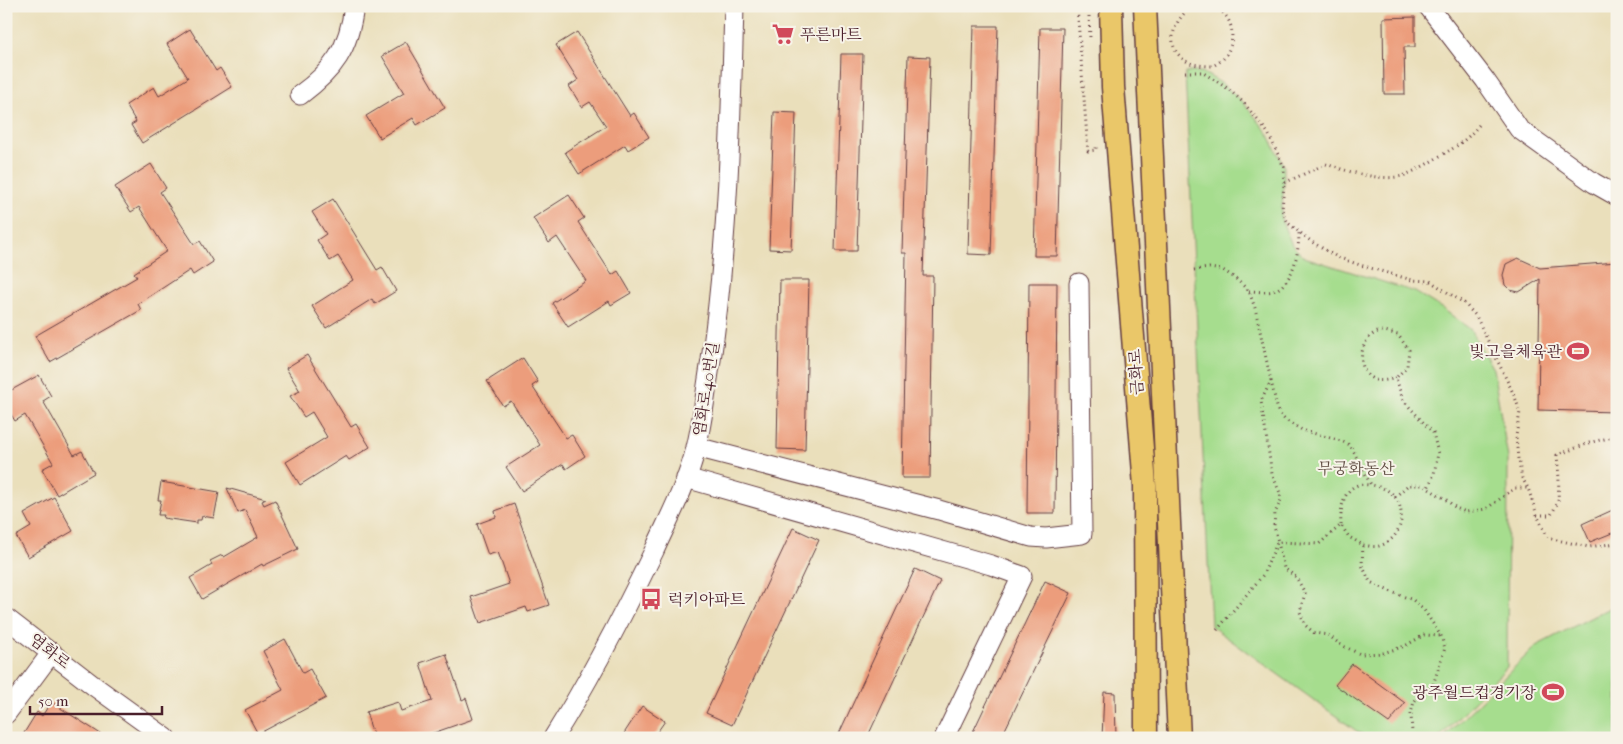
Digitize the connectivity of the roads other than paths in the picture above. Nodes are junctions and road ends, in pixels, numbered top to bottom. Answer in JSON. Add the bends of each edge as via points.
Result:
{"nodes":[{"id":1,"x":354,"y":6,"type":"edge"},
{"id":2,"x":734,"y":6,"type":"edge"},
{"id":3,"x":1111,"y":6,"type":"edge"},
{"id":4,"x":1145,"y":6,"type":"edge"},
{"id":5,"x":1428,"y":6,"type":"edge"},
{"id":6,"x":300,"y":95,"type":"dead end"},
{"id":7,"x":1617,"y":196,"type":"edge"},
{"id":8,"x":1079,"y":283,"type":"dead end"},
{"id":9,"x":696,"y":447,"type":"junction"},
{"id":10,"x":686,"y":478,"type":"junction"},
{"id":11,"x":6,"y":618,"type":"edge"},
{"id":12,"x":52,"y":652,"type":"junction"},
{"id":13,"x":7,"y":711,"type":"edge"},
{"id":14,"x":166,"y":738,"type":"edge"},
{"id":15,"x":553,"y":738,"type":"edge"},
{"id":16,"x":944,"y":738,"type":"edge"},
{"id":17,"x":1146,"y":738,"type":"edge"},
{"id":18,"x":1179,"y":738,"type":"edge"}],
"edges":[{"from":1,"to":6,"type":"street","via":[[348,36],[334,64]]},
{"from":2,"to":9,"type":"street","name":"염화로40번길","via":[[723,266]]},
{"from":3,"to":17,"type":"main road","name":"금화로","via":[[1113,87],[1145,486]]},
{"from":4,"to":18,"type":"main road","name":"금화로"},
{"from":5,"to":7,"type":"street","via":[[1519,129],[1594,184]]},
{"from":8,"to":9,"type":"street","via":[[1082,534],[1031,537]]},
{"from":9,"to":10,"type":"street","name":"염화로40번길"},
{"from":10,"to":15,"type":"street","name":"염화로40번길","via":[[615,630]]},
{"from":10,"to":16,"type":"street","via":[[1022,576]]},
{"from":11,"to":12,"type":"street","name":"염화로"},
{"from":12,"to":13,"type":"street"},
{"from":12,"to":14,"type":"street","name":"염화로"}]}
